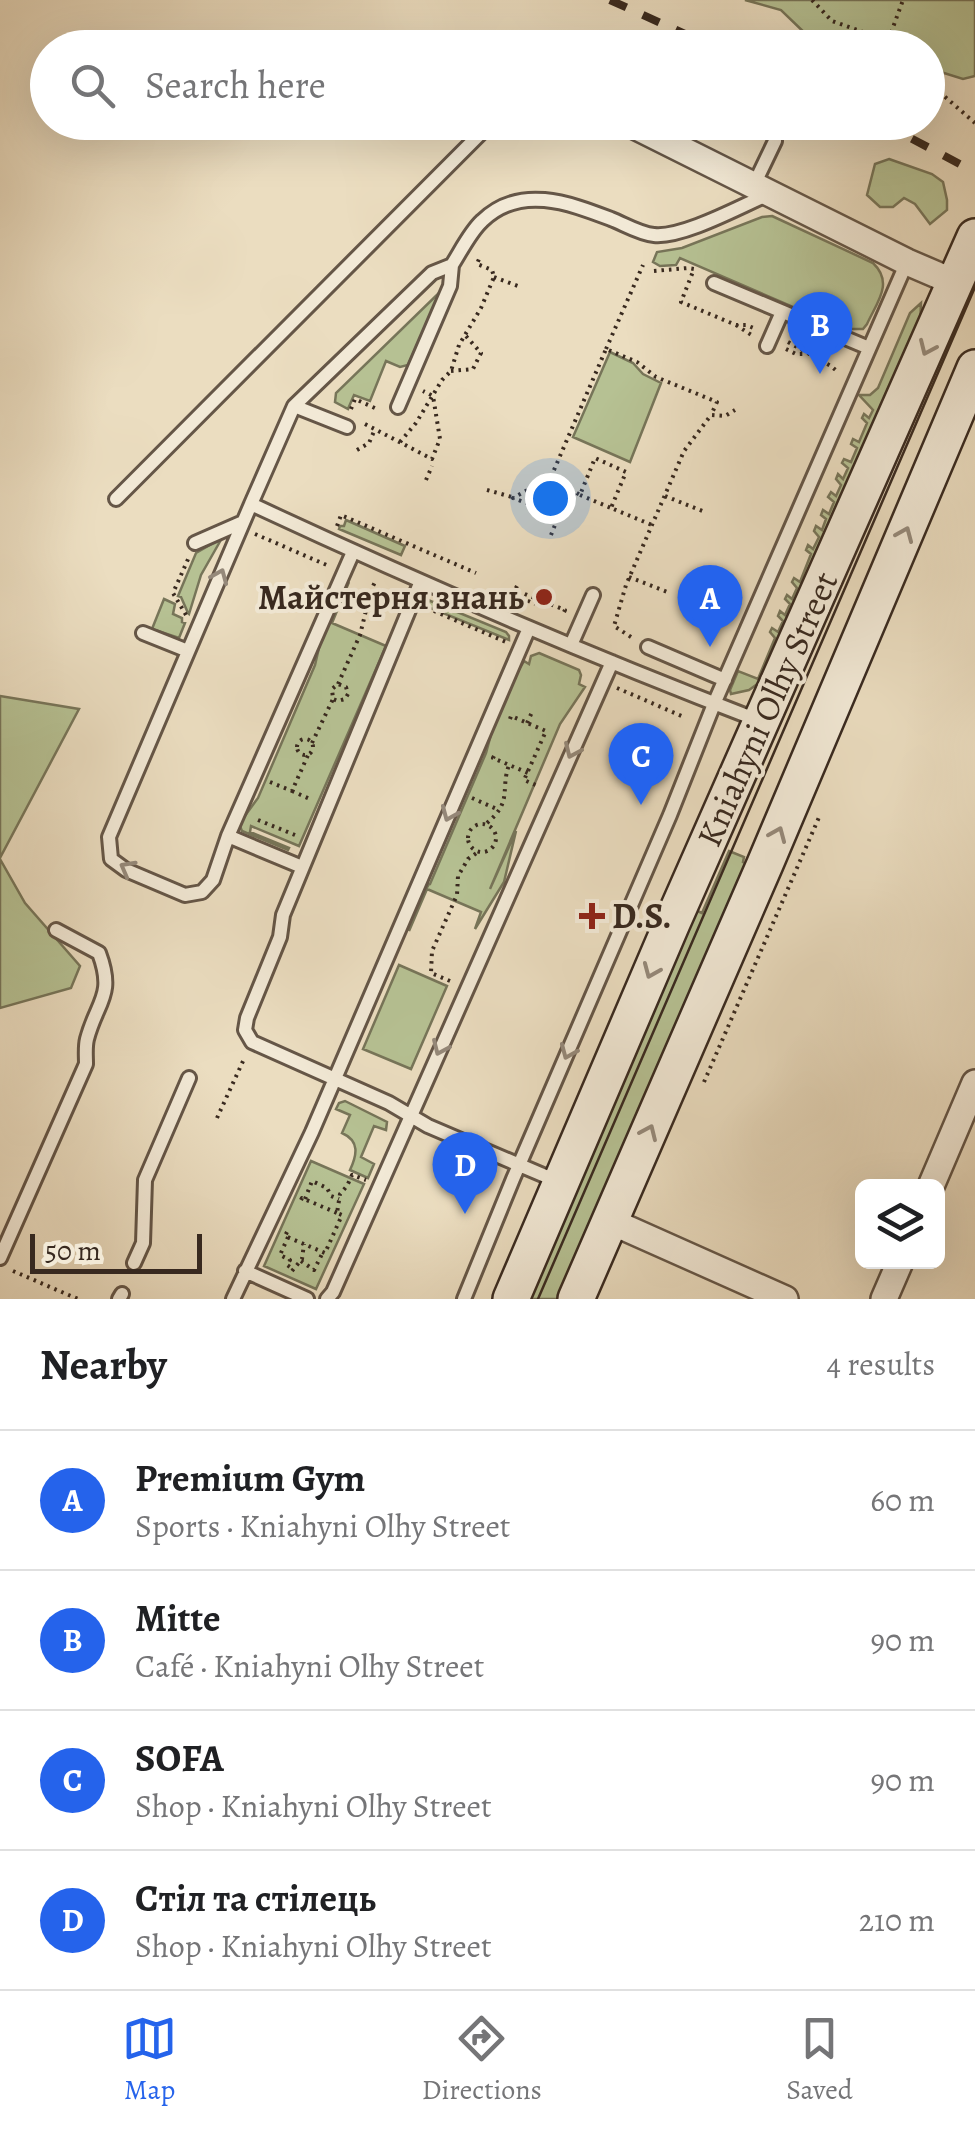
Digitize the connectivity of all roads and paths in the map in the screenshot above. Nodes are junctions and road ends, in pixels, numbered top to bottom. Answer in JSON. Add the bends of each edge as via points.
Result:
{"nodes":[{"id":1,"x":812,"y":0,"type":"edge"},
{"id":2,"x":903,"y":0,"type":"edge"},
{"id":3,"x":857,"y":30,"type":"edge"},
{"id":4,"x":892,"y":30,"type":"edge"},
{"id":5,"x":945,"y":96,"type":"edge"},
{"id":6,"x":975,"y":122,"type":"edge"},
{"id":7,"x":474,"y":140,"type":"edge"},
{"id":8,"x":674,"y":140,"type":"edge"},
{"id":9,"x":775,"y":141,"type":"dead end"},
{"id":10,"x":761,"y":190,"type":"junction"},
{"id":11,"x":479,"y":259,"type":"dead end"},
{"id":12,"x":965,"y":260,"type":"edge"},
{"id":13,"x":907,"y":262,"type":"junction"},
{"id":14,"x":452,"y":265,"type":"junction"},
{"id":15,"x":643,"y":265,"type":"dead end"},
{"id":16,"x":654,"y":271,"type":"dead end"},
{"id":17,"x":494,"y":277,"type":"junction"},
{"id":18,"x":714,"y":283,"type":"dead end"},
{"id":19,"x":518,"y":286,"type":"dead end"},
{"id":20,"x":681,"y":302,"type":"dead end"},
{"id":21,"x":782,"y":312,"type":"junction"},
{"id":22,"x":736,"y":325,"type":"dead end"},
{"id":23,"x":743,"y":331,"type":"dead end"},
{"id":24,"x":465,"y":335,"type":"junction"},
{"id":25,"x":767,"y":346,"type":"dead end"},
{"id":26,"x":606,"y":348,"type":"junction"},
{"id":27,"x":870,"y":348,"type":"junction"},
{"id":28,"x":796,"y":354,"type":"dead end"},
{"id":29,"x":806,"y":354,"type":"dead end"},
{"id":30,"x":975,"y":368,"type":"edge"},
{"id":31,"x":451,"y":371,"type":"junction"},
{"id":32,"x":424,"y":392,"type":"dead end"},
{"id":33,"x":433,"y":396,"type":"junction"},
{"id":34,"x":294,"y":406,"type":"junction"},
{"id":35,"x":398,"y":407,"type":"dead end"},
{"id":36,"x":377,"y":409,"type":"dead end"},
{"id":37,"x":736,"y":410,"type":"dead end"},
{"id":38,"x":712,"y":415,"type":"junction"},
{"id":39,"x":348,"y":420,"type":"joint"},
{"id":40,"x":361,"y":422,"type":"dead end"},
{"id":41,"x":376,"y":429,"type":"junction"},
{"id":42,"x":440,"y":439,"type":"junction"},
{"id":43,"x":400,"y":442,"type":"junction"},
{"id":44,"x":448,"y":444,"type":"dead end"},
{"id":45,"x":357,"y":450,"type":"dead end"},
{"id":46,"x":433,"y":464,"type":"junction"},
{"id":47,"x":551,"y":477,"type":"junction"},
{"id":48,"x":426,"y":480,"type":"dead end"},
{"id":49,"x":487,"y":490,"type":"dead end"},
{"id":50,"x":578,"y":494,"type":"junction"},
{"id":51,"x":665,"y":496,"type":"junction"},
{"id":52,"x":513,"y":498,"type":"junction"},
{"id":53,"x":116,"y":499,"type":"dead end"},
{"id":54,"x":250,"y":504,"type":"junction"},
{"id":55,"x":610,"y":508,"type":"junction"},
{"id":56,"x":706,"y":512,"type":"dead end"},
{"id":57,"x":559,"y":515,"type":"junction"},
{"id":58,"x":249,"y":525,"type":"junction"},
{"id":59,"x":652,"y":525,"type":"junction"},
{"id":60,"x":335,"y":530,"type":"dead end"},
{"id":61,"x":552,"y":535,"type":"dead end"},
{"id":62,"x":412,"y":542,"type":"junction"},
{"id":63,"x":196,"y":544,"type":"joint"},
{"id":64,"x":353,"y":552,"type":"junction"},
{"id":65,"x":406,"y":555,"type":"dead end"},
{"id":66,"x":446,"y":560,"type":"junction"},
{"id":67,"x":336,"y":563,"type":"dead end"},
{"id":68,"x":442,"y":570,"type":"dead end"},
{"id":69,"x":476,"y":573,"type":"dead end"},
{"id":70,"x":629,"y":577,"type":"junction"},
{"id":71,"x":374,"y":581,"type":"dead end"},
{"id":72,"x":421,"y":581,"type":"junction"},
{"id":73,"x":517,"y":586,"type":"dead end"},
{"id":74,"x":670,"y":593,"type":"dead end"},
{"id":75,"x":516,"y":595,"type":"dead end"},
{"id":76,"x":592,"y":595,"type":"dead end"},
{"id":77,"x":538,"y":599,"type":"junction"},
{"id":78,"x":423,"y":602,"type":"dead end"},
{"id":79,"x":560,"y":620,"type":"dead end"},
{"id":80,"x":529,"y":628,"type":"junction"},
{"id":81,"x":196,"y":631,"type":"junction"},
{"id":82,"x":144,"y":632,"type":"dead end"},
{"id":83,"x":512,"y":640,"type":"dead end"},
{"id":84,"x":571,"y":645,"type":"junction"},
{"id":85,"x":648,"y":647,"type":"joint"},
{"id":86,"x":188,"y":651,"type":"junction"},
{"id":87,"x":612,"y":662,"type":"junction"},
{"id":88,"x":725,"y":680,"type":"junction"},
{"id":89,"x":338,"y":684,"type":"junction"},
{"id":90,"x":612,"y":686,"type":"dead end"},
{"id":91,"x":333,"y":698,"type":"junction"},
{"id":92,"x":714,"y":704,"type":"junction"},
{"id":93,"x":533,"y":710,"type":"dead end"},
{"id":94,"x":684,"y":717,"type":"dead end"},
{"id":95,"x":762,"y":722,"type":"junction"},
{"id":96,"x":528,"y":723,"type":"junction"},
{"id":97,"x":505,"y":730,"type":"dead end"},
{"id":98,"x":312,"y":743,"type":"junction"},
{"id":99,"x":499,"y":744,"type":"dead end"},
{"id":100,"x":308,"y":754,"type":"junction"},
{"id":101,"x":510,"y":765,"type":"junction"},
{"id":102,"x":528,"y":773,"type":"junction"},
{"id":103,"x":263,"y":779,"type":"junction"},
{"id":104,"x":539,"y":786,"type":"dead end"},
{"id":105,"x":292,"y":791,"type":"junction"},
{"id":106,"x":464,"y":794,"type":"dead end"},
{"id":107,"x":310,"y":799,"type":"dead end"},
{"id":108,"x":499,"y":810,"type":"junction"},
{"id":109,"x":820,"y":814,"type":"dead end"},
{"id":110,"x":486,"y":824,"type":"junction"},
{"id":111,"x":254,"y":830,"type":"dead end"},
{"id":112,"x":228,"y":836,"type":"junction"},
{"id":113,"x":295,"y":836,"type":"dead end"},
{"id":114,"x":478,"y":852,"type":"junction"},
{"id":115,"x":302,"y":867,"type":"junction"},
{"id":116,"x":56,"y":930,"type":"dead end"},
{"id":117,"x":454,"y":983,"type":"dead end"},
{"id":118,"x":252,"y":1042,"type":"junction"},
{"id":119,"x":190,"y":1078,"type":"dead end"},
{"id":120,"x":335,"y":1078,"type":"junction"},
{"id":121,"x":975,"y":1083,"type":"edge"},
{"id":122,"x":698,"y":1097,"type":"dead end"},
{"id":123,"x":410,"y":1116,"type":"junction"},
{"id":124,"x":217,"y":1118,"type":"dead end"},
{"id":125,"x":519,"y":1166,"type":"junction"},
{"id":126,"x":935,"y":1179,"type":"edge"},
{"id":127,"x":364,"y":1180,"type":"dead end"},
{"id":128,"x":562,"y":1183,"type":"junction"},
{"id":129,"x":305,"y":1199,"type":"junction"},
{"id":130,"x":339,"y":1200,"type":"junction"},
{"id":131,"x":296,"y":1210,"type":"dead end"},
{"id":132,"x":337,"y":1213,"type":"junction"},
{"id":133,"x":610,"y":1221,"type":"junction"},
{"id":134,"x":291,"y":1223,"type":"dead end"},
{"id":135,"x":288,"y":1237,"type":"junction"},
{"id":136,"x":304,"y":1244,"type":"junction"},
{"id":137,"x":322,"y":1252,"type":"junction"},
{"id":138,"x":301,"y":1261,"type":"junction"},
{"id":139,"x":134,"y":1263,"type":"dead end"},
{"id":140,"x":4,"y":1264,"type":"edge"},
{"id":141,"x":293,"y":1269,"type":"junction"},
{"id":142,"x":897,"y":1269,"type":"edge"},
{"id":143,"x":245,"y":1271,"type":"junction"},
{"id":144,"x":289,"y":1281,"type":"dead end"},
{"id":145,"x":78,"y":1299,"type":"edge"},
{"id":146,"x":232,"y":1299,"type":"edge"},
{"id":147,"x":306,"y":1299,"type":"edge"},
{"id":148,"x":327,"y":1299,"type":"edge"},
{"id":149,"x":464,"y":1299,"type":"edge"},
{"id":150,"x":511,"y":1299,"type":"edge"},
{"id":151,"x":576,"y":1299,"type":"edge"},
{"id":152,"x":785,"y":1299,"type":"edge"},
{"id":153,"x":884,"y":1299,"type":"edge"}],
"edges":[{"from":1,"to":3,"type":"path","via":[[832,21]]},
{"from":2,"to":4,"type":"path"},
{"from":5,"to":6,"type":"path"},
{"from":7,"to":53,"type":"lane"},
{"from":8,"to":10,"type":"street"},
{"from":9,"to":10,"type":"lane"},
{"from":10,"to":13,"type":"street"},
{"from":10,"to":14,"type":"lane","via":[[694,227],[654,235],[557,200],[529,198],[481,221]]},
{"from":11,"to":17,"type":"path"},
{"from":12,"to":13,"type":"street"},
{"from":12,"to":95,"type":"main road","name":"Kniahyni Olhy Street","one_way":true},
{"from":13,"to":27,"type":"lane"},
{"from":14,"to":34,"type":"lane","via":[[432,273]]},
{"from":14,"to":35,"type":"lane","via":[[450,286]]},
{"from":15,"to":26,"type":"path"},
{"from":16,"to":20,"type":"path","via":[[694,270]]},
{"from":17,"to":19,"type":"path"},
{"from":17,"to":24,"type":"path"},
{"from":18,"to":21,"type":"lane"},
{"from":21,"to":25,"type":"lane"},
{"from":21,"to":27,"type":"lane"},
{"from":22,"to":23,"type":"path"},
{"from":24,"to":31,"type":"path"},
{"from":24,"to":31,"type":"path","via":[[480,362]]},
{"from":26,"to":38,"type":"path","via":[[717,402]]},
{"from":26,"to":47,"type":"path"},
{"from":27,"to":88,"type":"lane"},
{"from":28,"to":29,"type":"path"},
{"from":133,"to":30,"type":"main road","name":"Kniahyni Olhy Street","one_way":true},
{"from":31,"to":33,"type":"path"},
{"from":32,"to":33,"type":"path"},
{"from":33,"to":42,"type":"path"},
{"from":33,"to":43,"type":"path"},
{"from":34,"to":39,"type":"lane"},
{"from":34,"to":54,"type":"lane"},
{"from":36,"to":39,"type":"path","via":[[355,399]]},
{"from":37,"to":38,"type":"path"},
{"from":38,"to":51,"type":"path","via":[[684,451]]},
{"from":40,"to":41,"type":"path"},
{"from":41,"to":43,"type":"path"},
{"from":41,"to":45,"type":"path"},
{"from":42,"to":44,"type":"path"},
{"from":42,"to":46,"type":"path"},
{"from":43,"to":46,"type":"path"},
{"from":46,"to":48,"type":"path"},
{"from":47,"to":50,"type":"path"},
{"from":47,"to":52,"type":"path"},
{"from":49,"to":52,"type":"path"},
{"from":50,"to":55,"type":"path"},
{"from":50,"to":55,"type":"path","via":[[595,458],[626,472]]},
{"from":50,"to":57,"type":"path"},
{"from":51,"to":56,"type":"path"},
{"from":51,"to":59,"type":"path"},
{"from":52,"to":57,"type":"path"},
{"from":54,"to":58,"type":"lane"},
{"from":54,"to":64,"type":"lane"},
{"from":55,"to":59,"type":"path"},
{"from":57,"to":61,"type":"path"},
{"from":58,"to":63,"type":"lane"},
{"from":58,"to":67,"type":"path","via":[[275,544],[328,566]]},
{"from":81,"to":58,"type":"lane","one_way":true},
{"from":59,"to":70,"type":"path"},
{"from":60,"to":62,"type":"path","via":[[342,512]]},
{"from":62,"to":65,"type":"path"},
{"from":62,"to":66,"type":"path"},
{"from":63,"to":81,"type":"path","via":[[173,593]]},
{"from":64,"to":72,"type":"lane"},
{"from":64,"to":103,"type":"lane"},
{"from":66,"to":68,"type":"path"},
{"from":66,"to":69,"type":"path"},
{"from":70,"to":74,"type":"path"},
{"from":70,"to":85,"type":"path","via":[[614,626]]},
{"from":71,"to":89,"type":"path"},
{"from":72,"to":80,"type":"lane"},
{"from":72,"to":115,"type":"lane"},
{"from":73,"to":77,"type":"path"},
{"from":75,"to":77,"type":"path","via":[[535,604]]},
{"from":76,"to":84,"type":"lane"},
{"from":77,"to":79,"type":"path","via":[[565,610]]},
{"from":78,"to":83,"type":"path"},
{"from":80,"to":84,"type":"lane"},
{"from":80,"to":120,"type":"lane","one_way":true,"via":[[398,945]]},
{"from":81,"to":86,"type":"lane"},
{"from":82,"to":86,"type":"lane"},
{"from":84,"to":87,"type":"lane"},
{"from":85,"to":88,"type":"lane"},
{"from":112,"to":86,"type":"lane","one_way":true,"via":[[202,892],[185,894],[110,859],[108,837]]},
{"from":87,"to":92,"type":"lane"},
{"from":87,"to":123,"type":"lane","one_way":true},
{"from":88,"to":92,"type":"lane"},
{"from":89,"to":91,"type":"path"},
{"from":89,"to":91,"type":"path","via":[[347,697]]},
{"from":90,"to":94,"type":"path"},
{"from":91,"to":98,"type":"path"},
{"from":92,"to":95,"type":"lane"},
{"from":92,"to":125,"type":"lane","one_way":true},
{"from":93,"to":96,"type":"path"},
{"from":95,"to":128,"type":"main road","name":"Kniahyni Olhy Street","one_way":true},
{"from":96,"to":97,"type":"path","via":[[511,716]]},
{"from":96,"to":102,"type":"path","via":[[546,730]]},
{"from":98,"to":100,"type":"path"},
{"from":98,"to":100,"type":"path","via":[[298,742],[298,752]]},
{"from":99,"to":101,"type":"path","via":[[493,758]]},
{"from":100,"to":105,"type":"path"},
{"from":101,"to":102,"type":"path"},
{"from":101,"to":108,"type":"path"},
{"from":102,"to":104,"type":"path","via":[[524,780]]},
{"from":103,"to":105,"type":"path"},
{"from":103,"to":112,"type":"lane"},
{"from":105,"to":107,"type":"path"},
{"from":106,"to":108,"type":"path"},
{"from":108,"to":110,"type":"path"},
{"from":109,"to":122,"type":"path"},
{"from":110,"to":114,"type":"path","via":[[495,832],[494,845]]},
{"from":110,"to":114,"type":"path","via":[[473,826],[467,837]]},
{"from":111,"to":113,"type":"path","via":[[256,819]]},
{"from":112,"to":115,"type":"lane"},
{"from":114,"to":117,"type":"path","via":[[461,870],[432,951],[431,973]]},
{"from":115,"to":118,"type":"lane","via":[[246,1018]]},
{"from":116,"to":140,"type":"lane","via":[[99,953],[106,994],[86,1042],[86,1064]]},
{"from":118,"to":120,"type":"lane"},
{"from":118,"to":124,"type":"path"},
{"from":119,"to":139,"type":"lane","via":[[146,1180],[143,1243]]},
{"from":120,"to":123,"type":"lane"},
{"from":120,"to":143,"type":"lane","via":[[317,1134]]},
{"from":121,"to":126,"type":"street"},
{"from":123,"to":125,"type":"lane"},
{"from":123,"to":148,"type":"lane"},
{"from":125,"to":128,"type":"lane"},
{"from":125,"to":149,"type":"lane"},
{"from":127,"to":130,"type":"path","via":[[352,1176]]},
{"from":128,"to":150,"type":"main road","name":"Kniahyni Olhy Street"},
{"from":129,"to":130,"type":"path","via":[[312,1181]]},
{"from":129,"to":131,"type":"path"},
{"from":129,"to":132,"type":"path"},
{"from":130,"to":132,"type":"path"},
{"from":132,"to":137,"type":"path","via":[[342,1215]]},
{"from":133,"to":151,"type":"main road","name":"Kniahyni Olhy Street"},
{"from":133,"to":152,"type":"street"},
{"from":134,"to":135,"type":"path"},
{"from":135,"to":136,"type":"path"},
{"from":135,"to":141,"type":"path","via":[[280,1255]]},
{"from":136,"to":137,"type":"path"},
{"from":136,"to":138,"type":"path"},
{"from":137,"to":138,"type":"path","via":[[314,1270]]},
{"from":138,"to":141,"type":"path"},
{"from":140,"to":145,"type":"path"},
{"from":141,"to":144,"type":"path"},
{"from":142,"to":153,"type":"street"},
{"from":143,"to":146,"type":"lane"},
{"from":143,"to":147,"type":"lane"}]}
